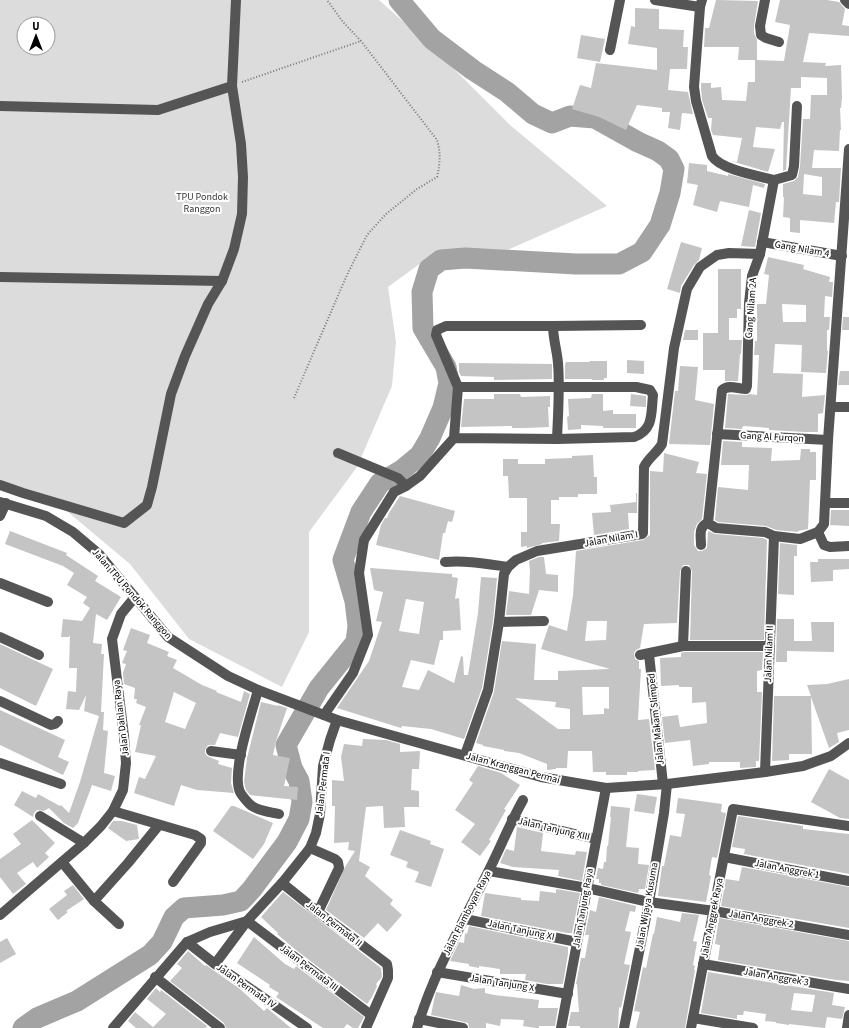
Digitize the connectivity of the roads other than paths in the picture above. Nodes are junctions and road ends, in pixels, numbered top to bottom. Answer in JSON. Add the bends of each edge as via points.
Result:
{"nodes":[{"id":1,"x":236,"y":0,"type":"edge"},
{"id":2,"x":620,"y":0,"type":"edge"},
{"id":3,"x":655,"y":0,"type":"edge"},
{"id":4,"x":765,"y":0,"type":"edge"},
{"id":5,"x":845,"y":0,"type":"edge"},
{"id":6,"x":701,"y":3,"type":"edge"},
{"id":7,"x":849,"y":4,"type":"edge"},
{"id":8,"x":779,"y":42,"type":"dead end"},
{"id":9,"x":610,"y":50,"type":"dead end"},
{"id":10,"x":232,"y":86,"type":"junction"},
{"id":11,"x":0,"y":106,"type":"edge"},
{"id":12,"x":797,"y":106,"type":"dead end"},
{"id":13,"x":849,"y":149,"type":"edge"},
{"id":14,"x":774,"y":180,"type":"junction"},
{"id":15,"x":762,"y":242,"type":"junction"},
{"id":16,"x":760,"y":254,"type":"junction"},
{"id":17,"x":842,"y":256,"type":"junction"},
{"id":18,"x":0,"y":277,"type":"edge"},
{"id":19,"x":222,"y":281,"type":"junction"},
{"id":20,"x":641,"y":325,"type":"dead end"},
{"id":21,"x":553,"y":326,"type":"junction"},
{"id":22,"x":458,"y":386,"type":"junction"},
{"id":23,"x":559,"y":387,"type":"junction"},
{"id":24,"x":831,"y":407,"type":"junction"},
{"id":25,"x":849,"y":407,"type":"edge"},
{"id":26,"x":717,"y":434,"type":"junction"},
{"id":27,"x":454,"y":438,"type":"junction"},
{"id":28,"x":558,"y":439,"type":"junction"},
{"id":29,"x":828,"y":440,"type":"junction"},
{"id":30,"x":338,"y":453,"type":"dead end"},
{"id":31,"x":0,"y":485,"type":"edge"},
{"id":32,"x":406,"y":486,"type":"junction"},
{"id":33,"x":3,"y":502,"type":"edge"},
{"id":34,"x":825,"y":503,"type":"junction"},
{"id":35,"x":849,"y":503,"type":"edge"},
{"id":36,"x":0,"y":516,"type":"edge"},
{"id":37,"x":708,"y":523,"type":"junction"},
{"id":38,"x":818,"y":532,"type":"junction"},
{"id":39,"x":774,"y":536,"type":"junction"},
{"id":40,"x":701,"y":545,"type":"dead end"},
{"id":41,"x":849,"y":546,"type":"edge"},
{"id":42,"x":445,"y":562,"type":"dead end"},
{"id":43,"x":508,"y":567,"type":"junction"},
{"id":44,"x":686,"y":571,"type":"dead end"},
{"id":45,"x":0,"y":584,"type":"edge"},
{"id":46,"x":135,"y":597,"type":"junction"},
{"id":47,"x":48,"y":602,"type":"dead end"},
{"id":48,"x":544,"y":621,"type":"dead end"},
{"id":49,"x":499,"y":622,"type":"junction"},
{"id":50,"x":0,"y":637,"type":"edge"},
{"id":51,"x":683,"y":646,"type":"junction"},
{"id":52,"x":770,"y":646,"type":"junction"},
{"id":53,"x":39,"y":655,"type":"dead end"},
{"id":54,"x":258,"y":690,"type":"junction"},
{"id":55,"x":0,"y":701,"type":"edge"},
{"id":56,"x":321,"y":715,"type":"junction"},
{"id":57,"x":337,"y":720,"type":"junction"},
{"id":58,"x":58,"y":721,"type":"dead end"},
{"id":59,"x":849,"y":742,"type":"edge"},
{"id":60,"x":211,"y":751,"type":"dead end"},
{"id":61,"x":241,"y":755,"type":"junction"},
{"id":62,"x":465,"y":755,"type":"junction"},
{"id":63,"x":0,"y":763,"type":"edge"},
{"id":64,"x":765,"y":772,"type":"junction"},
{"id":65,"x":61,"y":784,"type":"dead end"},
{"id":66,"x":665,"y":784,"type":"junction"},
{"id":67,"x":606,"y":788,"type":"junction"},
{"id":68,"x":523,"y":800,"type":"dead end"},
{"id":69,"x":113,"y":811,"type":"junction"},
{"id":70,"x":279,"y":814,"type":"dead end"},
{"id":71,"x":40,"y":816,"type":"dead end"},
{"id":72,"x":512,"y":819,"type":"junction"},
{"id":73,"x":159,"y":825,"type":"junction"},
{"id":74,"x":849,"y":826,"type":"edge"},
{"id":75,"x":596,"y":839,"type":"junction"},
{"id":76,"x":84,"y":843,"type":"junction"},
{"id":77,"x":310,"y":848,"type":"junction"},
{"id":78,"x":724,"y":857,"type":"junction"},
{"id":79,"x":62,"y":862,"type":"junction"},
{"id":80,"x":489,"y":871,"type":"junction"},
{"id":81,"x":849,"y":881,"type":"edge"},
{"id":82,"x":173,"y":882,"type":"dead end"},
{"id":83,"x":282,"y":883,"type":"junction"},
{"id":84,"x":587,"y":888,"type":"junction"},
{"id":85,"x":94,"y":901,"type":"junction"},
{"id":86,"x":648,"y":902,"type":"junction"},
{"id":87,"x":714,"y":911,"type":"junction"},
{"id":88,"x":318,"y":912,"type":"junction"},
{"id":89,"x":0,"y":915,"type":"edge"},
{"id":90,"x":465,"y":919,"type":"junction"},
{"id":91,"x":247,"y":921,"type":"junction"},
{"id":92,"x":118,"y":924,"type":"dead end"},
{"id":93,"x":849,"y":935,"type":"edge"},
{"id":94,"x":187,"y":942,"type":"junction"},
{"id":95,"x":577,"y":942,"type":"junction"},
{"id":96,"x":214,"y":964,"type":"junction"},
{"id":97,"x":703,"y":964,"type":"junction"},
{"id":98,"x":437,"y":972,"type":"junction"},
{"id":99,"x":155,"y":977,"type":"junction"},
{"id":100,"x":849,"y":989,"type":"edge"},
{"id":101,"x":568,"y":994,"type":"junction"},
{"id":102,"x":371,"y":1015,"type":"junction"},
{"id":103,"x":849,"y":1015,"type":"edge"},
{"id":104,"x":693,"y":1018,"type":"junction"},
{"id":105,"x":418,"y":1024,"type":"edge"},
{"id":106,"x":118,"y":1026,"type":"edge"},
{"id":107,"x":220,"y":1028,"type":"edge"},
{"id":108,"x":307,"y":1028,"type":"edge"},
{"id":109,"x":366,"y":1028,"type":"edge"},
{"id":110,"x":463,"y":1028,"type":"edge"},
{"id":111,"x":561,"y":1028,"type":"edge"},
{"id":112,"x":624,"y":1028,"type":"edge"},
{"id":113,"x":691,"y":1028,"type":"edge"},
{"id":114,"x":753,"y":1028,"type":"edge"},
{"id":115,"x":847,"y":1028,"type":"edge"}],
"edges":[{"from":1,"to":10,"type":"street"},
{"from":2,"to":9,"type":"street"},
{"from":3,"to":6,"type":"street"},
{"from":4,"to":8,"type":"street","via":[[760,26],[761,35]]},
{"from":5,"to":7,"type":"street"},
{"from":6,"to":14,"type":"street","via":[[694,87],[712,156],[731,168]]},
{"from":10,"to":11,"type":"street","via":[[158,110]]},
{"from":10,"to":19,"type":"street","via":[[241,144],[242,214],[234,249]]},
{"from":12,"to":14,"type":"street","via":[[792,175]]},
{"from":13,"to":17,"type":"street"},
{"from":14,"to":15,"type":"street","name":"Gang Nilam 2A"},
{"from":15,"to":16,"type":"street","name":"Gang Nilam 2A"},
{"from":15,"to":17,"type":"street","name":"Gang Nilam 4"},
{"from":16,"to":26,"type":"street","name":"Gang Nilam 2A","via":[[752,276],[747,386],[746,389],[729,386],[722,390]]},
{"from":16,"to":43,"type":"street","name":"Jalan Nilam I","via":[[717,255],[700,267],[687,289],[674,348],[662,444],[644,467],[643,533],[537,551],[516,560]]},
{"from":17,"to":24,"type":"street"},
{"from":18,"to":19,"type":"street"},
{"from":19,"to":31,"type":"street","via":[[208,304],[171,394],[147,505],[124,523]]},
{"from":20,"to":21,"type":"street"},
{"from":21,"to":22,"type":"street","via":[[446,326],[437,330],[436,335]]},
{"from":21,"to":23,"type":"street","via":[[552,337],[558,362]]},
{"from":22,"to":23,"type":"street"},
{"from":22,"to":27,"type":"street"},
{"from":23,"to":28,"type":"street"},
{"from":23,"to":28,"type":"street","via":[[636,387],[650,390],[654,395],[648,428],[642,435],[634,438]]},
{"from":24,"to":25,"type":"street"},
{"from":24,"to":29,"type":"street"},
{"from":26,"to":29,"type":"street","name":"Gang Al Furqon"},
{"from":26,"to":37,"type":"street","name":"Gang Nilam 2A"},
{"from":27,"to":28,"type":"street"},
{"from":27,"to":32,"type":"street","via":[[420,476]]},
{"from":29,"to":34,"type":"street"},
{"from":30,"to":32,"type":"street","via":[[398,478]]},
{"from":32,"to":56,"type":"street","via":[[394,492],[364,540],[359,573],[368,635],[353,673]]},
{"from":33,"to":36,"type":"street"},
{"from":33,"to":46,"type":"street","name":"Jalan TPU Pondok Ranggon","via":[[46,516],[73,532],[99,554]]},
{"from":34,"to":35,"type":"street"},
{"from":34,"to":38,"type":"street","via":[[824,524]]},
{"from":37,"to":39,"type":"street","via":[[716,528],[765,532]]},
{"from":37,"to":40,"type":"street","name":"Gang Nilam 2A","via":[[702,527]]},
{"from":38,"to":39,"type":"street","via":[[800,539]]},
{"from":38,"to":41,"type":"street","via":[[824,545]]},
{"from":39,"to":52,"type":"street","name":"Jalan Nilam II"},
{"from":42,"to":43,"type":"street","via":[[472,561]]},
{"from":43,"to":49,"type":"street","via":[[504,574]]},
{"from":44,"to":51,"type":"street"},
{"from":45,"to":47,"type":"street"},
{"from":46,"to":54,"type":"street","name":"Jalan TPU Pondok Ranggon","via":[[168,637],[228,676]]},
{"from":46,"to":69,"type":"street","name":"Jalan Dahlan Raya","via":[[121,614],[112,639],[126,763],[122,790]]},
{"from":48,"to":49,"type":"street"},
{"from":49,"to":62,"type":"street","via":[[488,690]]},
{"from":50,"to":53,"type":"street"},
{"from":51,"to":52,"type":"street"},
{"from":51,"to":66,"type":"street","name":"Jalan Makam Slimped","via":[[645,654]]},
{"from":52,"to":64,"type":"street","name":"Jalan Nilam II"},
{"from":54,"to":56,"type":"street","name":"Jalan TPU Pondok Ranggon"},
{"from":54,"to":61,"type":"street"},
{"from":55,"to":58,"type":"street","via":[[51,725]]},
{"from":56,"to":57,"type":"street","name":"Jalan Kranggan Permai"},
{"from":57,"to":62,"type":"street","name":"Jalan Kranggan Permai"},
{"from":57,"to":77,"type":"street","name":"Jalan Permata I","via":[[324,766],[320,814]]},
{"from":59,"to":64,"type":"street","name":"Jalan Kranggan Permai","via":[[831,756],[803,766]]},
{"from":60,"to":61,"type":"street"},
{"from":61,"to":70,"type":"street","via":[[237,781],[240,793],[253,806]]},
{"from":62,"to":67,"type":"street","name":"Jalan Kranggan Permai","via":[[541,777]]},
{"from":63,"to":65,"type":"street"},
{"from":64,"to":66,"type":"street","name":"Jalan Kranggan Permai"},
{"from":66,"to":67,"type":"street","name":"Jalan Kranggan Permai"},
{"from":66,"to":86,"type":"street","name":"Jalan Wijaya Kusuma","via":[[664,813]]},
{"from":67,"to":75,"type":"street","name":"Jalan Tanjung Raya"},
{"from":68,"to":72,"type":"street","name":"Jalan Flamboyan Raya"},
{"from":69,"to":73,"type":"street"},
{"from":69,"to":76,"type":"street","name":"Jalan Dahlan Raya"},
{"from":71,"to":76,"type":"street"},
{"from":72,"to":75,"type":"street","name":"Jalan Tanjung XIII"},
{"from":72,"to":80,"type":"street","name":"Jalan Flamboyan Raya"},
{"from":73,"to":82,"type":"street","via":[[201,839],[201,843]]},
{"from":73,"to":85,"type":"street"},
{"from":74,"to":78,"type":"street","name":"Jalan Anggrek Raya","via":[[733,809]]},
{"from":75,"to":84,"type":"street","name":"Jalan Tanjung Raya"},
{"from":76,"to":79,"type":"street","name":"Jalan Dahlan Raya"},
{"from":77,"to":83,"type":"street","name":"Jalan Permata I"},
{"from":77,"to":88,"type":"street","via":[[335,859],[339,868]]},
{"from":78,"to":81,"type":"street","name":"Jalan Anggrek 1"},
{"from":78,"to":87,"type":"street","name":"Jalan Anggrek Raya"},
{"from":79,"to":85,"type":"street"},
{"from":79,"to":89,"type":"street","name":"Jalan Dahlan Raya"},
{"from":80,"to":84,"type":"street","name":"Jalan Anggrek 2"},
{"from":80,"to":90,"type":"street","name":"Jalan Flamboyan Raya"},
{"from":83,"to":88,"type":"street","name":"Jalan Permata II"},
{"from":83,"to":91,"type":"street","name":"Jalan Permata I"},
{"from":84,"to":86,"type":"street","name":"Jalan Anggrek 2"},
{"from":84,"to":95,"type":"street","name":"Jalan Tanjung Raya"},
{"from":85,"to":92,"type":"street"},
{"from":86,"to":87,"type":"street","name":"Jalan Anggrek 2"},
{"from":86,"to":112,"type":"street","name":"Jalan Wijaya Kusuma"},
{"from":87,"to":93,"type":"street","name":"Jalan Anggrek 2"},
{"from":87,"to":97,"type":"street","name":"Jalan Anggrek Raya"},
{"from":88,"to":102,"type":"street","name":"Jalan Permata II","via":[[387,964],[388,978]]},
{"from":90,"to":95,"type":"street","name":"Jalan Tanjung XI"},
{"from":90,"to":98,"type":"street","name":"Jalan Flamboyan Raya"},
{"from":91,"to":94,"type":"street"},
{"from":91,"to":96,"type":"street","name":"Jalan Permata I"},
{"from":91,"to":102,"type":"street","name":"Jalan Permata III"},
{"from":94,"to":96,"type":"street","name":"Jalan Permata IV"},
{"from":94,"to":99,"type":"street"},
{"from":95,"to":101,"type":"street","name":"Jalan Tanjung Raya"},
{"from":96,"to":108,"type":"street","name":"Jalan Permata IV"},
{"from":97,"to":100,"type":"street","name":"Jalan Anggrek 3"},
{"from":97,"to":104,"type":"street","name":"Jalan Anggrek Raya"},
{"from":98,"to":101,"type":"street","name":"Jalan Tanjung X"},
{"from":98,"to":105,"type":"street","name":"Jalan Flamboyan Raya"},
{"from":99,"to":106,"type":"street"},
{"from":99,"to":107,"type":"street"},
{"from":101,"to":111,"type":"street","name":"Jalan Tanjung Raya"},
{"from":102,"to":109,"type":"street"},
{"from":103,"to":115,"type":"street"},
{"from":104,"to":113,"type":"street","name":"Jalan Anggrek Raya"},
{"from":104,"to":114,"type":"street"},
{"from":105,"to":110,"type":"street"}]}
